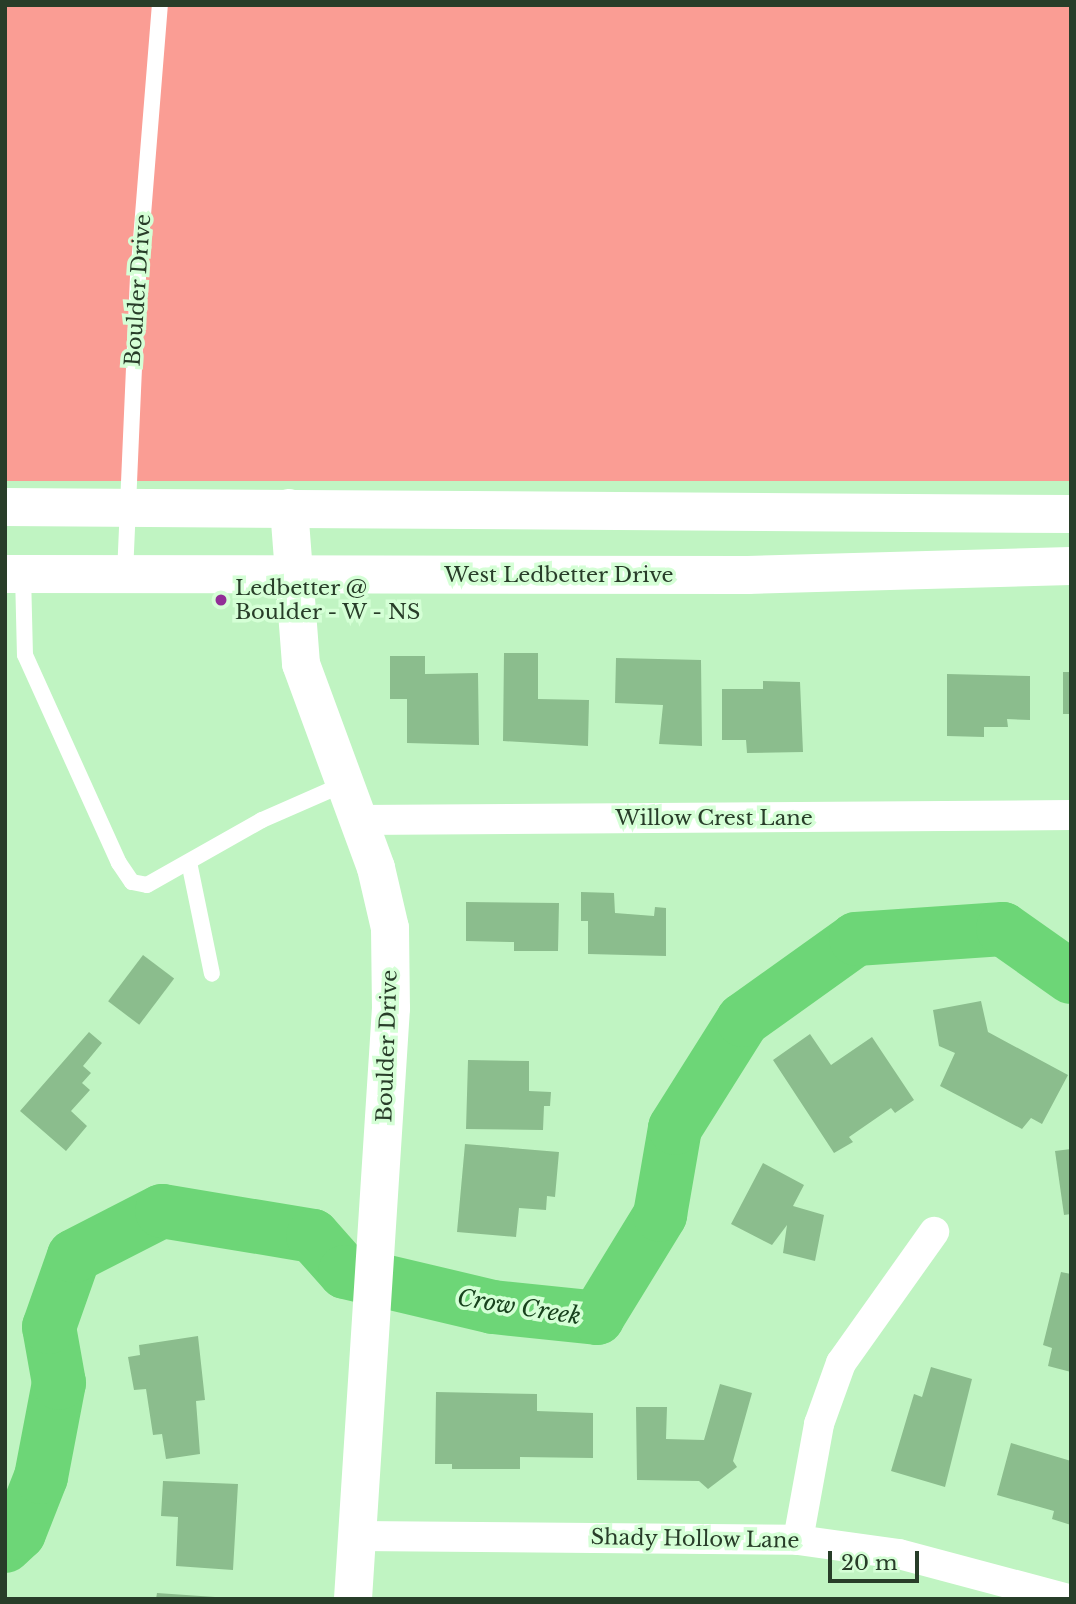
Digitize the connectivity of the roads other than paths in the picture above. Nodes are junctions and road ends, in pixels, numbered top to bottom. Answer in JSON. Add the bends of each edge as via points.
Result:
{"nodes":[{"id":1,"x":160,"y":5,"type":"edge"},
{"id":2,"x":125,"y":506,"type":"junction"},
{"id":3,"x":5,"y":507,"type":"edge"},
{"id":4,"x":289,"y":508,"type":"junction"},
{"id":5,"x":1071,"y":514,"type":"edge"},
{"id":6,"x":1071,"y":566,"type":"edge"},
{"id":7,"x":14,"y":575,"type":"edge"},
{"id":8,"x":125,"y":575,"type":"junction"},
{"id":9,"x":292,"y":575,"type":"junction"},
{"id":10,"x":344,"y":784,"type":"junction"},
{"id":11,"x":1071,"y":815,"type":"edge"},
{"id":12,"x":358,"y":820,"type":"junction"},
{"id":13,"x":189,"y":862,"type":"junction"},
{"id":14,"x":212,"y":974,"type":"dead end"},
{"id":15,"x":934,"y":1232,"type":"dead end"},
{"id":16,"x":357,"y":1536,"type":"junction"},
{"id":17,"x":798,"y":1540,"type":"junction"},
{"id":18,"x":353,"y":1599,"type":"edge"},
{"id":19,"x":1068,"y":1599,"type":"edge"}],
"edges":[{"from":1,"to":2,"type":"lane","name":"Boulder Drive"},
{"from":2,"to":3,"type":"main road"},
{"from":2,"to":4,"type":"main road"},
{"from":2,"to":8,"type":"lane","name":"Boulder Drive"},
{"from":4,"to":5,"type":"main road"},
{"from":4,"to":9,"type":"main road","name":"Boulder Drive"},
{"from":6,"to":9,"type":"main road","name":"West Ledbetter Drive","via":[[748,575]]},
{"from":7,"to":8,"type":"main road","name":"West Ledbetter Drive"},
{"from":7,"to":13,"type":"lane","via":[[25,654],[119,863],[132,882],[147,885]]},
{"from":8,"to":9,"type":"main road","name":"West Ledbetter Drive"},
{"from":9,"to":10,"type":"main road","name":"Boulder Drive","via":[[301,664]]},
{"from":10,"to":12,"type":"main road","name":"Boulder Drive"},
{"from":10,"to":13,"type":"lane","via":[[262,820]]},
{"from":11,"to":12,"type":"street","name":"Willow Crest Lane"},
{"from":12,"to":16,"type":"main road","name":"Boulder Drive","via":[[376,868],[390,928],[391,1008]]},
{"from":13,"to":14,"type":"lane"},
{"from":15,"to":17,"type":"street","via":[[841,1363],[819,1424]]},
{"from":16,"to":17,"type":"street","name":"Shady Hollow Lane"},
{"from":16,"to":18,"type":"main road","name":"Boulder Drive"},
{"from":17,"to":19,"type":"street","name":"Shady Hollow Lane","via":[[900,1554]]}]}
